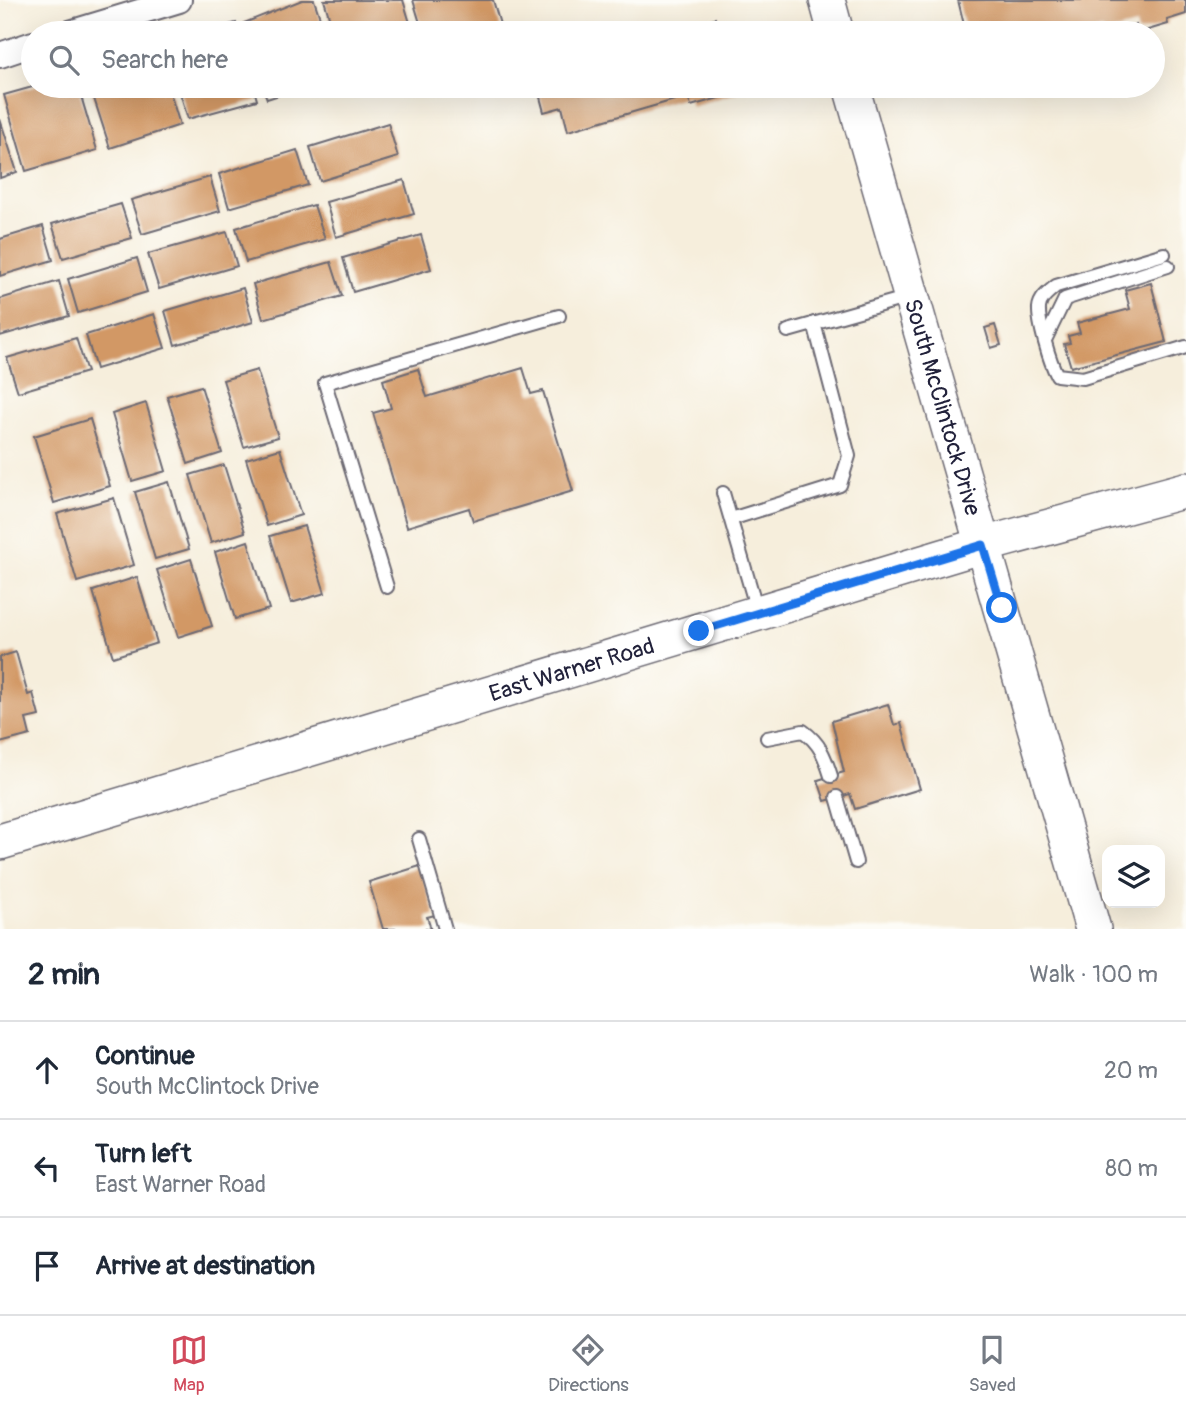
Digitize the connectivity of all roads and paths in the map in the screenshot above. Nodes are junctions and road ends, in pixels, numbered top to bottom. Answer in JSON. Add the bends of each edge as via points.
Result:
{"nodes":[{"id":1,"x":179,"y":0,"type":"edge"},
{"id":2,"x":827,"y":0,"type":"edge"},
{"id":3,"x":110,"y":21,"type":"edge"},
{"id":4,"x":833,"y":21,"type":"edge"},
{"id":5,"x":21,"y":48,"type":"edge"},
{"id":6,"x":0,"y":55,"type":"edge"},
{"id":7,"x":854,"y":98,"type":"edge"},
{"id":8,"x":912,"y":296,"type":"junction"},
{"id":9,"x":559,"y":316,"type":"dead end"},
{"id":10,"x":814,"y":323,"type":"junction"},
{"id":11,"x":788,"y":331,"type":"dead end"},
{"id":12,"x":1046,"y":339,"type":"junction"},
{"id":13,"x":1186,"y":347,"type":"edge"},
{"id":14,"x":1186,"y":490,"type":"edge"},
{"id":15,"x":723,"y":493,"type":"dead end"},
{"id":16,"x":731,"y":519,"type":"junction"},
{"id":17,"x":983,"y":545,"type":"junction"},
{"id":18,"x":387,"y":587,"type":"dead end"},
{"id":19,"x":758,"y":613,"type":"junction"},
{"id":20,"x":767,"y":738,"type":"dead end"},
{"id":21,"x":831,"y":776,"type":"dead end"},
{"id":22,"x":837,"y":797,"type":"dead end"},
{"id":23,"x":419,"y":839,"type":"dead end"},
{"id":24,"x":0,"y":842,"type":"edge"},
{"id":25,"x":856,"y":862,"type":"dead end"},
{"id":26,"x":445,"y":929,"type":"edge"},
{"id":27,"x":1093,"y":929,"type":"edge"}],
"edges":[{"from":1,"to":3,"type":"street"},
{"from":2,"to":4,"type":"main road"},
{"from":5,"to":6,"type":"street"},
{"from":7,"to":8,"type":"main road","name":"South McClintock Drive"},
{"from":8,"to":10,"type":"lane"},
{"from":8,"to":17,"type":"main road","name":"South McClintock Drive"},
{"from":9,"to":18,"type":"lane","via":[[325,383]]},
{"from":10,"to":11,"type":"lane"},
{"from":10,"to":16,"type":"lane","via":[[849,457],[840,485]]},
{"from":12,"to":12,"type":"lane","via":[[1040,309],[1056,286],[1166,260],[1065,299]]},
{"from":12,"to":13,"type":"lane","via":[[1057,374],[1069,378]]},
{"from":14,"to":17,"type":"main road","name":"East Warner Road"},
{"from":15,"to":16,"type":"lane"},
{"from":16,"to":19,"type":"lane"},
{"from":17,"to":19,"type":"main road","name":"East Warner Road"},
{"from":17,"to":27,"type":"main road","name":"South McClintock Drive"},
{"from":19,"to":24,"type":"main road","name":"East Warner Road"},
{"from":20,"to":21,"type":"lane","via":[[803,731],[823,751]]},
{"from":22,"to":25,"type":"lane"},
{"from":23,"to":26,"type":"lane"}]}
